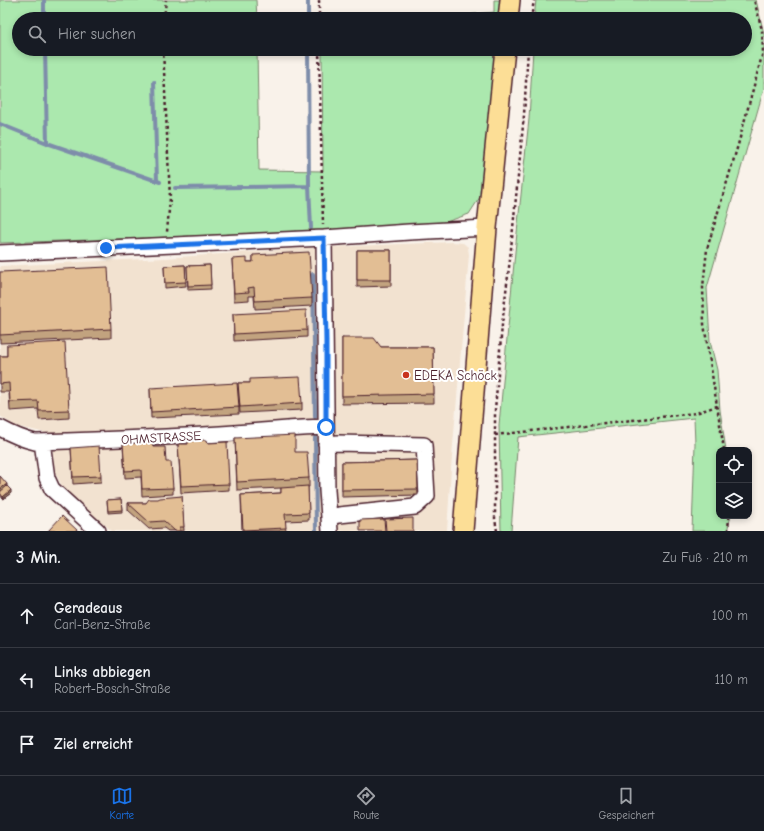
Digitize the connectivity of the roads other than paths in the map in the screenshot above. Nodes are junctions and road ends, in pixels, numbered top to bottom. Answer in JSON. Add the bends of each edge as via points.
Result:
{"nodes":[{"id":1,"x":510,"y":0,"type":"edge"},
{"id":2,"x":509,"y":12,"type":"edge"},
{"id":3,"x":504,"y":56,"type":"edge"},
{"id":4,"x":487,"y":228,"type":"junction"},
{"id":5,"x":324,"y":238,"type":"junction"},
{"id":6,"x":0,"y":253,"type":"edge"},
{"id":7,"x":326,"y":427,"type":"junction"},
{"id":8,"x":0,"y":428,"type":"edge"},
{"id":9,"x":42,"y":442,"type":"junction"},
{"id":10,"x":326,"y":444,"type":"junction"},
{"id":11,"x":330,"y":524,"type":"edge"},
{"id":12,"x":98,"y":531,"type":"edge"},
{"id":13,"x":463,"y":531,"type":"edge"}],
"edges":[{"from":1,"to":2,"type":"main road"},
{"from":3,"to":4,"type":"main road"},
{"from":4,"to":5,"type":"street"},
{"from":4,"to":13,"type":"main road"},
{"from":5,"to":6,"type":"street"},
{"from":5,"to":7,"type":"street"},
{"from":7,"to":9,"type":"street","name":"OHMSTRASSE"},
{"from":7,"to":10,"type":"street"},
{"from":8,"to":9,"type":"street","name":"OHMSTRASSE","via":[[22,439]]},
{"from":9,"to":12,"type":"street","via":[[47,478],[52,489]]},
{"from":10,"to":11,"type":"street"},
{"from":10,"to":11,"type":"street","via":[[424,445],[427,496],[416,507],[339,515]]}]}
